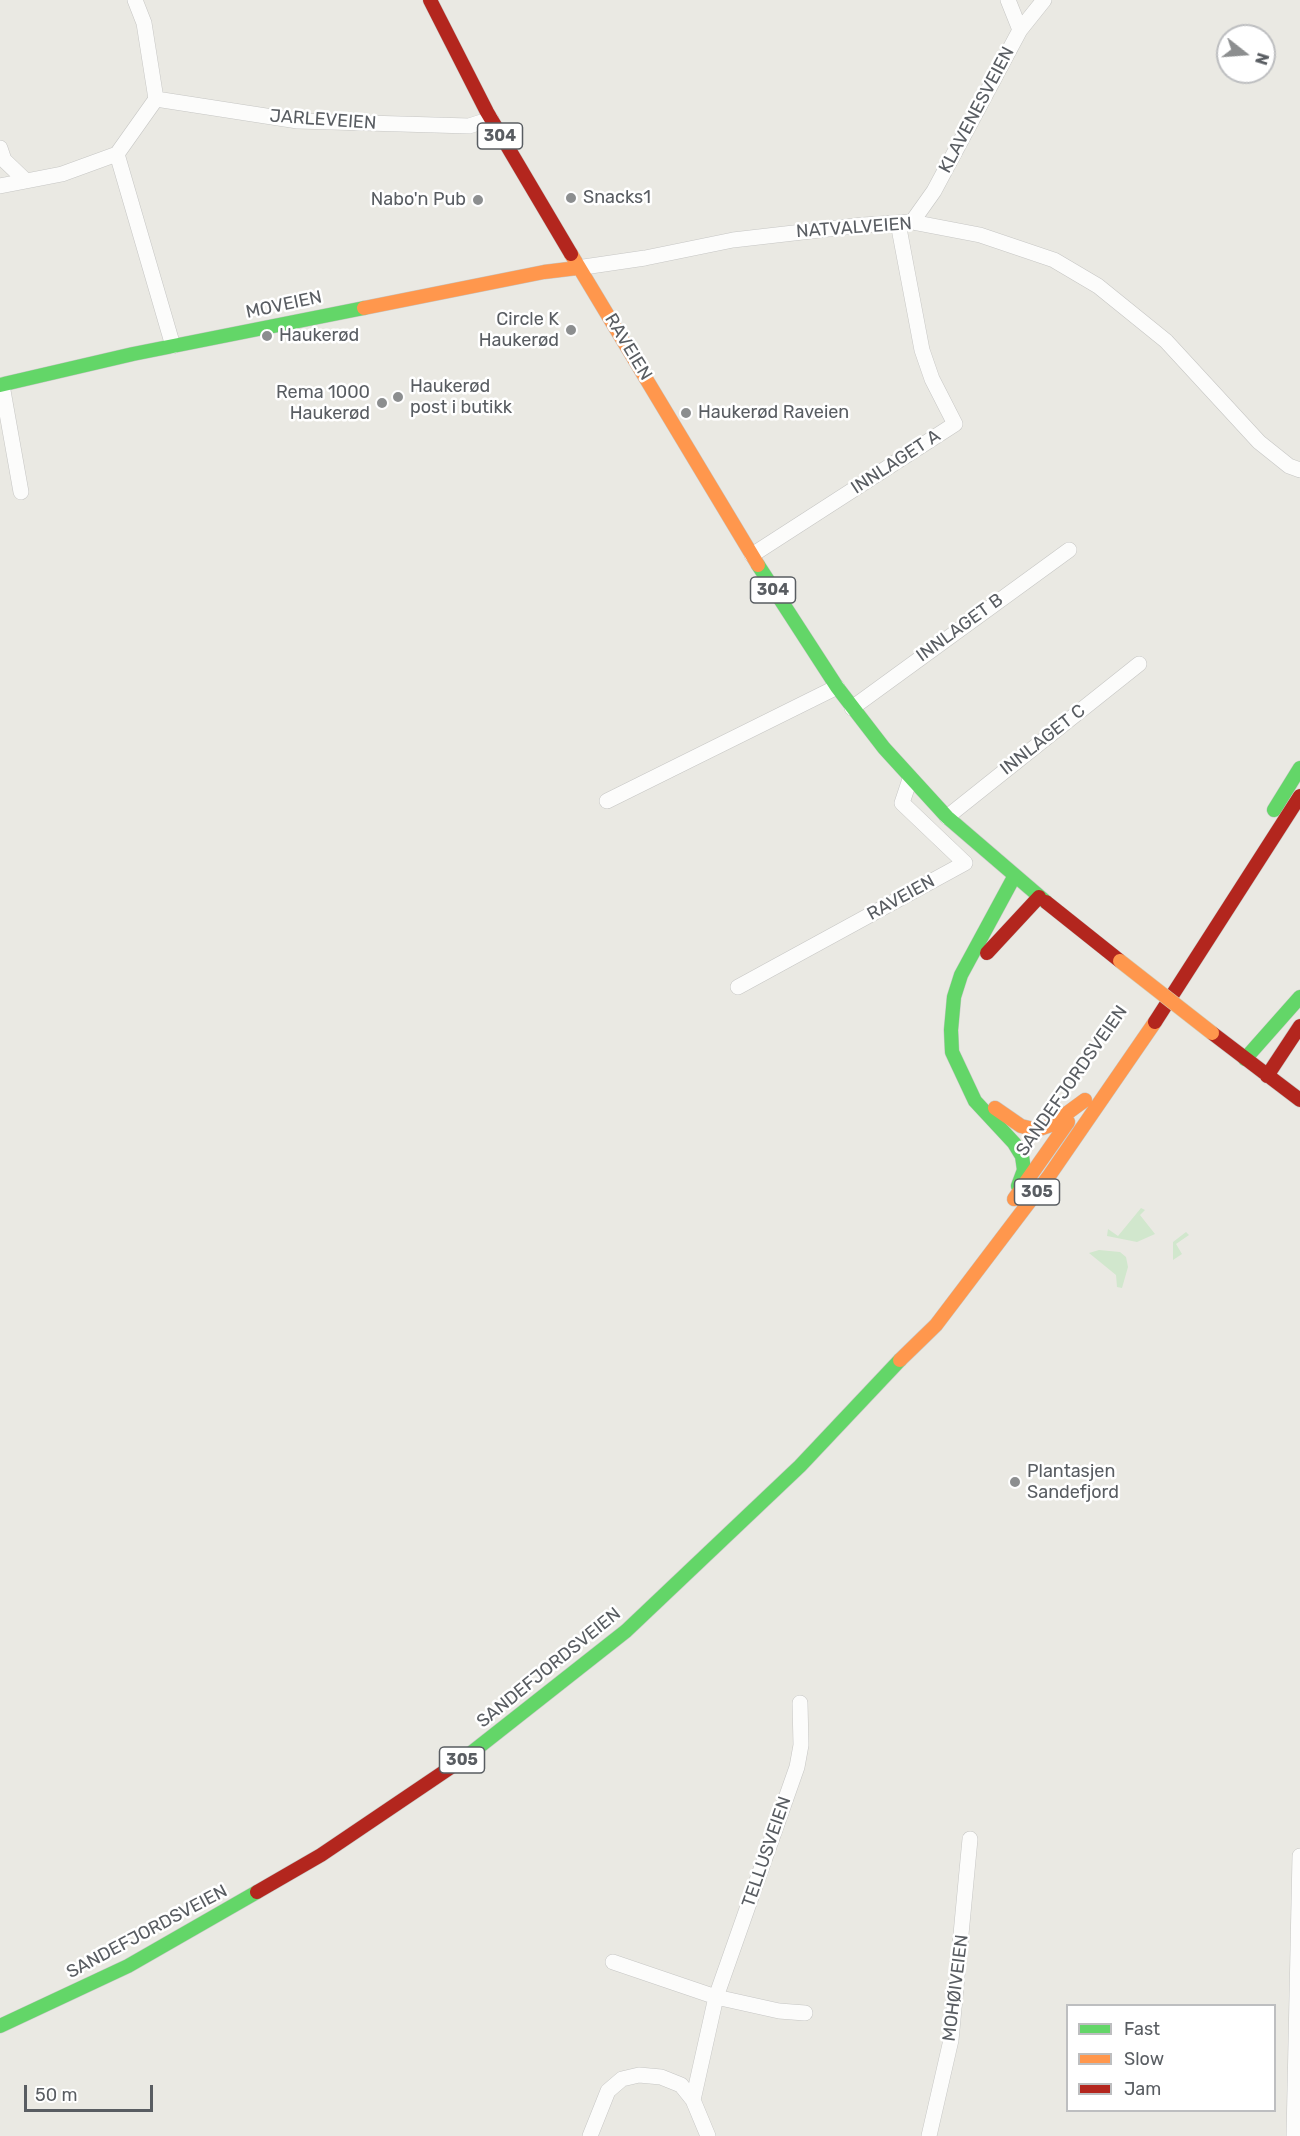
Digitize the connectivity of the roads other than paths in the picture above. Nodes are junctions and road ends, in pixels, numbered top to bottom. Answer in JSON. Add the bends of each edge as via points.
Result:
{"nodes":[{"id":1,"x":135,"y":0,"type":"edge"},
{"id":2,"x":430,"y":0,"type":"edge"},
{"id":3,"x":1008,"y":0,"type":"edge"},
{"id":4,"x":1044,"y":0,"type":"edge"},
{"id":5,"x":1020,"y":30,"type":"junction"},
{"id":6,"x":156,"y":99,"type":"junction"},
{"id":7,"x":491,"y":119,"type":"junction"},
{"id":8,"x":0,"y":148,"type":"edge"},
{"id":9,"x":117,"y":154,"type":"junction"},
{"id":10,"x":26,"y":181,"type":"junction"},
{"id":11,"x":0,"y":186,"type":"edge"},
{"id":12,"x":905,"y":222,"type":"junction"},
{"id":13,"x":577,"y":268,"type":"junction"},
{"id":14,"x":173,"y":346,"type":"junction"},
{"id":15,"x":1,"y":385,"type":"edge"},
{"id":16,"x":1300,"y":470,"type":"edge"},
{"id":17,"x":21,"y":492,"type":"dead end"},
{"id":18,"x":1069,"y":550,"type":"dead end"},
{"id":19,"x":752,"y":555,"type":"junction"},
{"id":20,"x":1139,"y":664,"type":"dead end"},
{"id":21,"x":837,"y":687,"type":"junction"},
{"id":22,"x":852,"y":708,"type":"junction"},
{"id":23,"x":1300,"y":768,"type":"edge"},
{"id":24,"x":910,"y":778,"type":"junction"},
{"id":25,"x":1300,"y":796,"type":"edge"},
{"id":26,"x":607,"y":801,"type":"dead end"},
{"id":27,"x":947,"y":817,"type":"junction"},
{"id":28,"x":1267,"y":821,"type":"dead end"},
{"id":29,"x":1300,"y":821,"type":"edge"},
{"id":30,"x":1282,"y":826,"type":"junction"},
{"id":31,"x":1255,"y":840,"type":"dead end"},
{"id":32,"x":1014,"y":877,"type":"junction"},
{"id":33,"x":1039,"y":897,"type":"junction"},
{"id":34,"x":1176,"y":963,"type":"dead end"},
{"id":35,"x":1163,"y":982,"type":"dead end"},
{"id":36,"x":738,"y":987,"type":"dead end"},
{"id":37,"x":1300,"y":997,"type":"edge"},
{"id":38,"x":1150,"y":1001,"type":"dead end"},
{"id":39,"x":1300,"y":1026,"type":"edge"},
{"id":40,"x":1245,"y":1059,"type":"junction"},
{"id":41,"x":1105,"y":1070,"type":"dead end"},
{"id":42,"x":1267,"y":1076,"type":"junction"},
{"id":43,"x":1085,"y":1100,"type":"junction"},
{"id":44,"x":1300,"y":1101,"type":"edge"},
{"id":45,"x":1013,"y":1201,"type":"junction"},
{"id":46,"x":857,"y":1403,"type":"junction"},
{"id":47,"x":800,"y":1703,"type":"dead end"},
{"id":48,"x":970,"y":1839,"type":"dead end"},
{"id":49,"x":1300,"y":1857,"type":"edge"},
{"id":50,"x":613,"y":1962,"type":"dead end"},
{"id":51,"x":716,"y":1997,"type":"junction"},
{"id":52,"x":805,"y":2013,"type":"dead end"},
{"id":53,"x":0,"y":2026,"type":"edge"},
{"id":54,"x":693,"y":2100,"type":"junction"},
{"id":55,"x":590,"y":2136,"type":"edge"},
{"id":56,"x":708,"y":2136,"type":"edge"},
{"id":57,"x":929,"y":2136,"type":"edge"},
{"id":58,"x":1294,"y":2136,"type":"edge"}],
"edges":[{"from":1,"to":6,"type":"street","via":[[144,23]]},
{"from":2,"to":7,"type":"main road","name":"RAVEIEN","number":"304"},
{"from":3,"to":5,"type":"street"},
{"from":4,"to":5,"type":"street","name":"KLAVENESVEIEN"},
{"from":5,"to":12,"type":"street","name":"KLAVENESVEIEN","via":[[934,191]]},
{"from":6,"to":7,"type":"street","name":"JARLEVEIEN","via":[[298,122],[469,126]]},
{"from":6,"to":9,"type":"street"},
{"from":7,"to":13,"type":"main road","name":"RAVEIEN","number":"304"},
{"from":8,"to":10,"type":"street","via":[[4,160]]},
{"from":9,"to":10,"type":"street","via":[[62,174]]},
{"from":9,"to":14,"type":"street"},
{"from":10,"to":11,"type":"street"},
{"from":12,"to":13,"type":"street","name":"NATVALVEIEN","via":[[733,240]]},
{"from":12,"to":16,"type":"street","name":"NATVALVEIEN","via":[[1022,247],[1054,260],[1098,286],[1166,341],[1259,442]]},
{"from":12,"to":19,"type":"street","name":"INNLAGET A","via":[[922,350],[955,424]]},
{"from":13,"to":14,"type":"main road","name":"MOVEIEN"},
{"from":13,"to":19,"type":"main road","name":"RAVEIEN","number":"304","via":[[610,316]]},
{"from":14,"to":15,"type":"main road","name":"MOVEIEN"},
{"from":15,"to":17,"type":"street"},
{"from":18,"to":22,"type":"street","name":"INNLAGET B"},
{"from":19,"to":21,"type":"main road","name":"RAVEIEN","number":"304"},
{"from":20,"to":27,"type":"street","name":"INNLAGET C"},
{"from":21,"to":22,"type":"main road","name":"RAVEIEN","number":"304"},
{"from":21,"to":26,"type":"street"},
{"from":22,"to":24,"type":"main road","name":"RAVEIEN","number":"304"},
{"from":23,"to":28,"type":"main road"},
{"from":24,"to":27,"type":"main road","name":"RAVEIEN","number":"304"},
{"from":24,"to":36,"type":"street","name":"RAVEIEN","via":[[902,803],[965,863]]},
{"from":25,"to":30,"type":"main road","name":"SANDEFJORDSVEIEN","number":"305"},
{"from":27,"to":32,"type":"main road","name":"RAVEIEN","number":"304"},
{"from":29,"to":30,"type":"main road"},
{"from":30,"to":46,"type":"main road","name":"SANDEFJORDSVEIEN","number":"305","via":[[1195,964],[1049,1176],[936,1325]]},
{"from":31,"to":34,"type":"main road"},
{"from":32,"to":33,"type":"main road","name":"RAVEIEN"},
{"from":32,"to":45,"type":"main road","number":"305","via":[[961,975],[951,1030],[957,1065],[975,1101],[1022,1156],[1024,1170]]},
{"from":33,"to":40,"type":"main road","name":"RAVEIEN","bridge":true},
{"from":33,"to":43,"type":"main road","number":"305","via":[[1012,922],[976,969],[967,990],[962,1040],[968,1067],[982,1094],[998,1112],[1021,1126],[1037,1130],[1051,1125]]},
{"from":35,"to":38,"type":"main road","name":"SANDEFJORDSVEIEN"},
{"from":37,"to":40,"type":"main road"},
{"from":39,"to":42,"type":"main road"},
{"from":40,"to":42,"type":"main road"},
{"from":41,"to":43,"type":"main road","name":"SANDEFJORDSVEIEN","number":"305"},
{"from":42,"to":44,"type":"main road"},
{"from":43,"to":45,"type":"main road","name":"SANDEFJORDSVEIEN","number":"305"},
{"from":45,"to":46,"type":"main road","name":"SANDEFJORDSVEIEN","number":"305"},
{"from":46,"to":53,"type":"main road","name":"SANDEFJORDSVEIEN","number":"305","via":[[754,1512],[651,1608],[485,1744],[263,1890],[128,1966]]},
{"from":47,"to":51,"type":"street","name":"TELLUSVEIEN","via":[[797,1767]]},
{"from":48,"to":57,"type":"street","name":"MOHØIVEIEN","via":[[951,2040]]},
{"from":49,"to":58,"type":"street"},
{"from":50,"to":51,"type":"street"},
{"from":51,"to":52,"type":"street"},
{"from":51,"to":54,"type":"street","name":"TELLUSVEIEN"},
{"from":54,"to":55,"type":"street","via":[[681,2085],[661,2077],[639,2075],[622,2079],[608,2091]]},
{"from":54,"to":56,"type":"street"}]}
